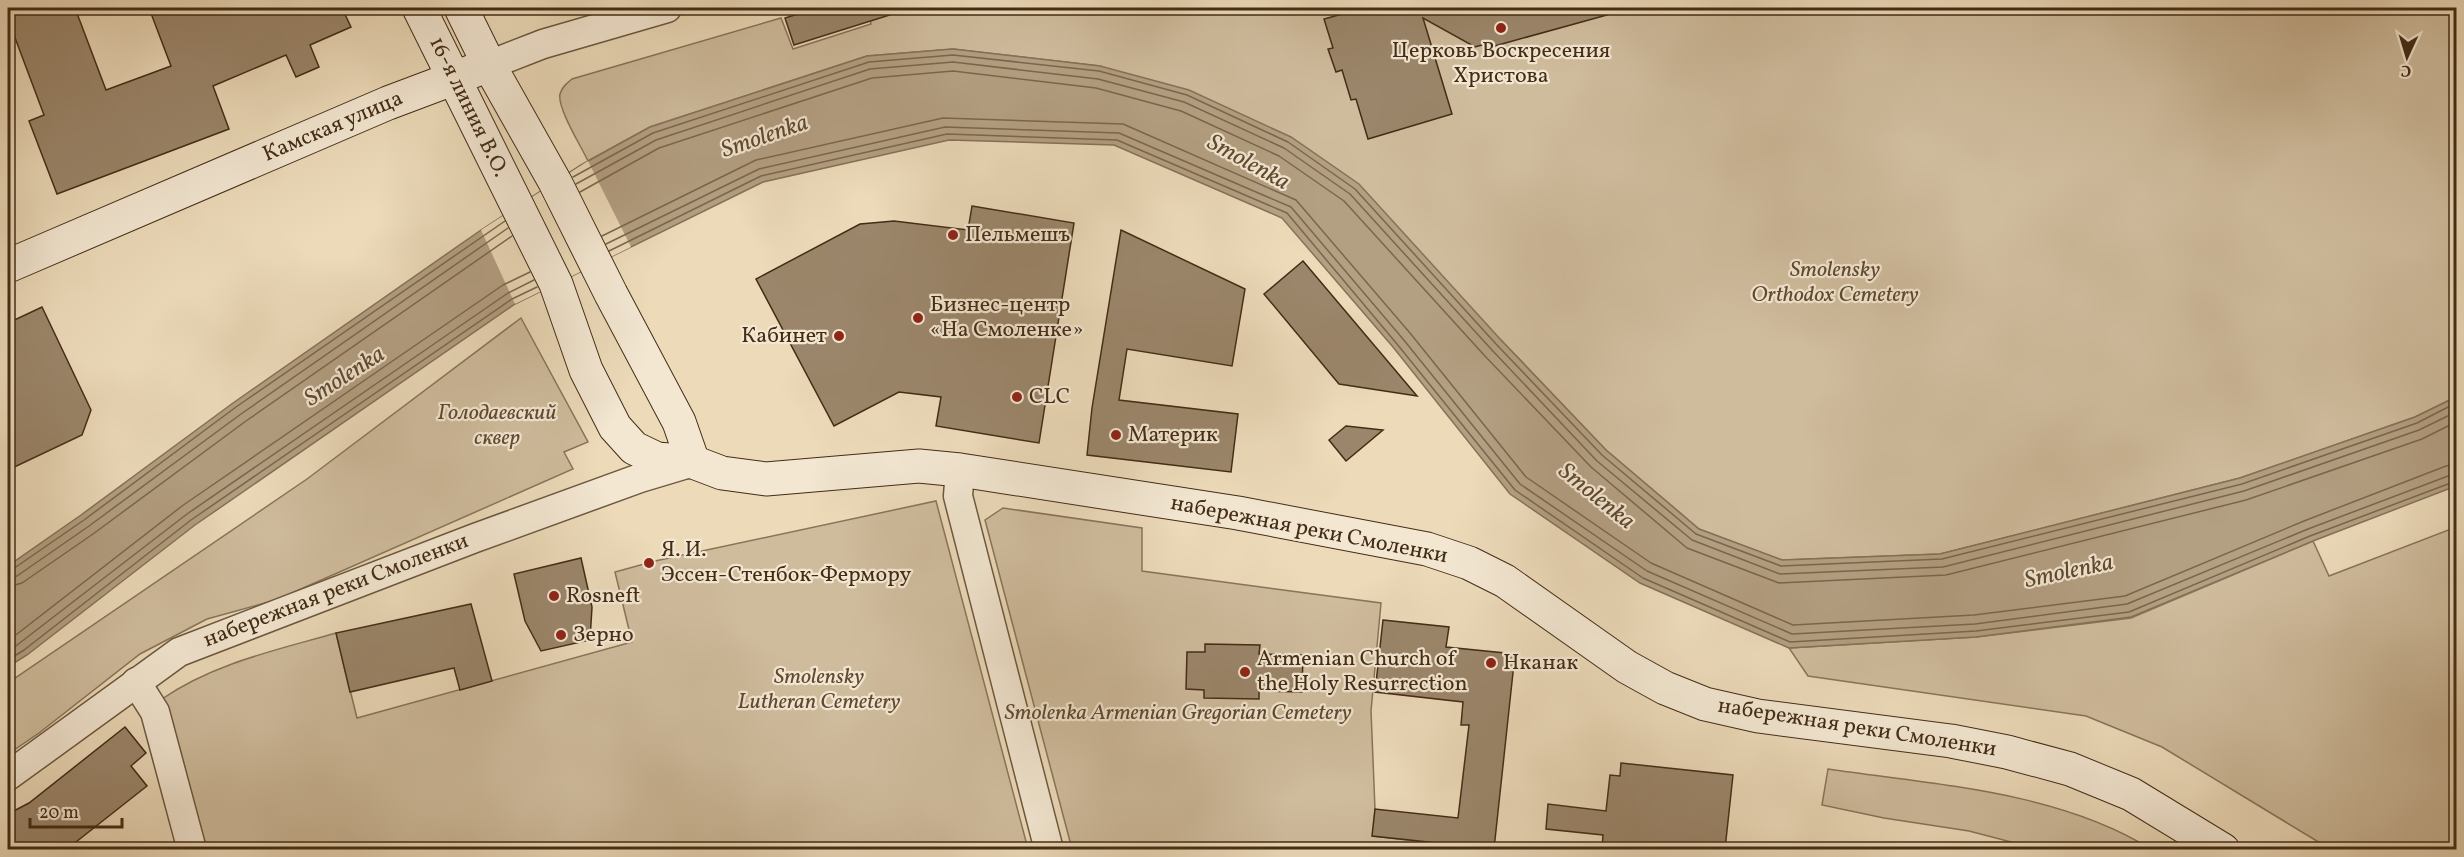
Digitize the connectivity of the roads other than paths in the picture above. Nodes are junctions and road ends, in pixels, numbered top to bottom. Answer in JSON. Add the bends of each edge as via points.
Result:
{"nodes":[{"id":1,"x":419,"y":8,"type":"edge"},
{"id":2,"x":461,"y":8,"type":"edge"},
{"id":3,"x":667,"y":8,"type":"edge"},
{"id":4,"x":489,"y":65,"type":"junction"},
{"id":5,"x":454,"y":78,"type":"junction"},
{"id":6,"x":8,"y":266,"type":"edge"},
{"id":7,"x":556,"y":284,"type":"joint"},
{"id":8,"x":693,"y":462,"type":"junction"},
{"id":9,"x":960,"y":470,"type":"junction"},
{"id":10,"x":136,"y":682,"type":"junction"},
{"id":11,"x":8,"y":776,"type":"edge"},
{"id":12,"x":192,"y":849,"type":"edge"},
{"id":13,"x":1049,"y":849,"type":"edge"},
{"id":14,"x":2223,"y":849,"type":"edge"}],
"edges":[{"from":1,"to":5,"type":"main road","name":"16-я линия В.О."},
{"from":2,"to":4,"type":"main road"},
{"from":3,"to":4,"type":"street","name":"Камская улица","via":[[543,44]]},
{"from":4,"to":5,"type":"main road","name":"Камская улица"},
{"from":4,"to":8,"type":"main road","via":[[555,182],[679,422]]},
{"from":5,"to":6,"type":"main road","name":"Камская улица"},
{"from":5,"to":7,"type":"main road","name":"16-я линия В.О."},
{"from":7,"to":8,"type":"main road","name":"набережная реки Смоленки","via":[[586,370],[615,427],[634,447],[657,459]]},
{"from":8,"to":9,"type":"main road","name":"набережная реки Смоленки","via":[[722,473],[766,479],[919,466]]},
{"from":8,"to":10,"type":"street","name":"набережная реки Смоленки","via":[[209,639],[179,651]]},
{"from":9,"to":13,"type":"street","via":[[958,496]]},
{"from":9,"to":14,"type":"main road","name":"набережная реки Смоленки","via":[[1238,513],[1427,549],[1469,562],[1505,581],[1627,667],[1705,704],[1758,716],[1952,741],[2060,766],[2131,794]]},
{"from":10,"to":11,"type":"street","name":"набережная реки Смоленки"},
{"from":10,"to":12,"type":"street","via":[[155,712]]}]}
